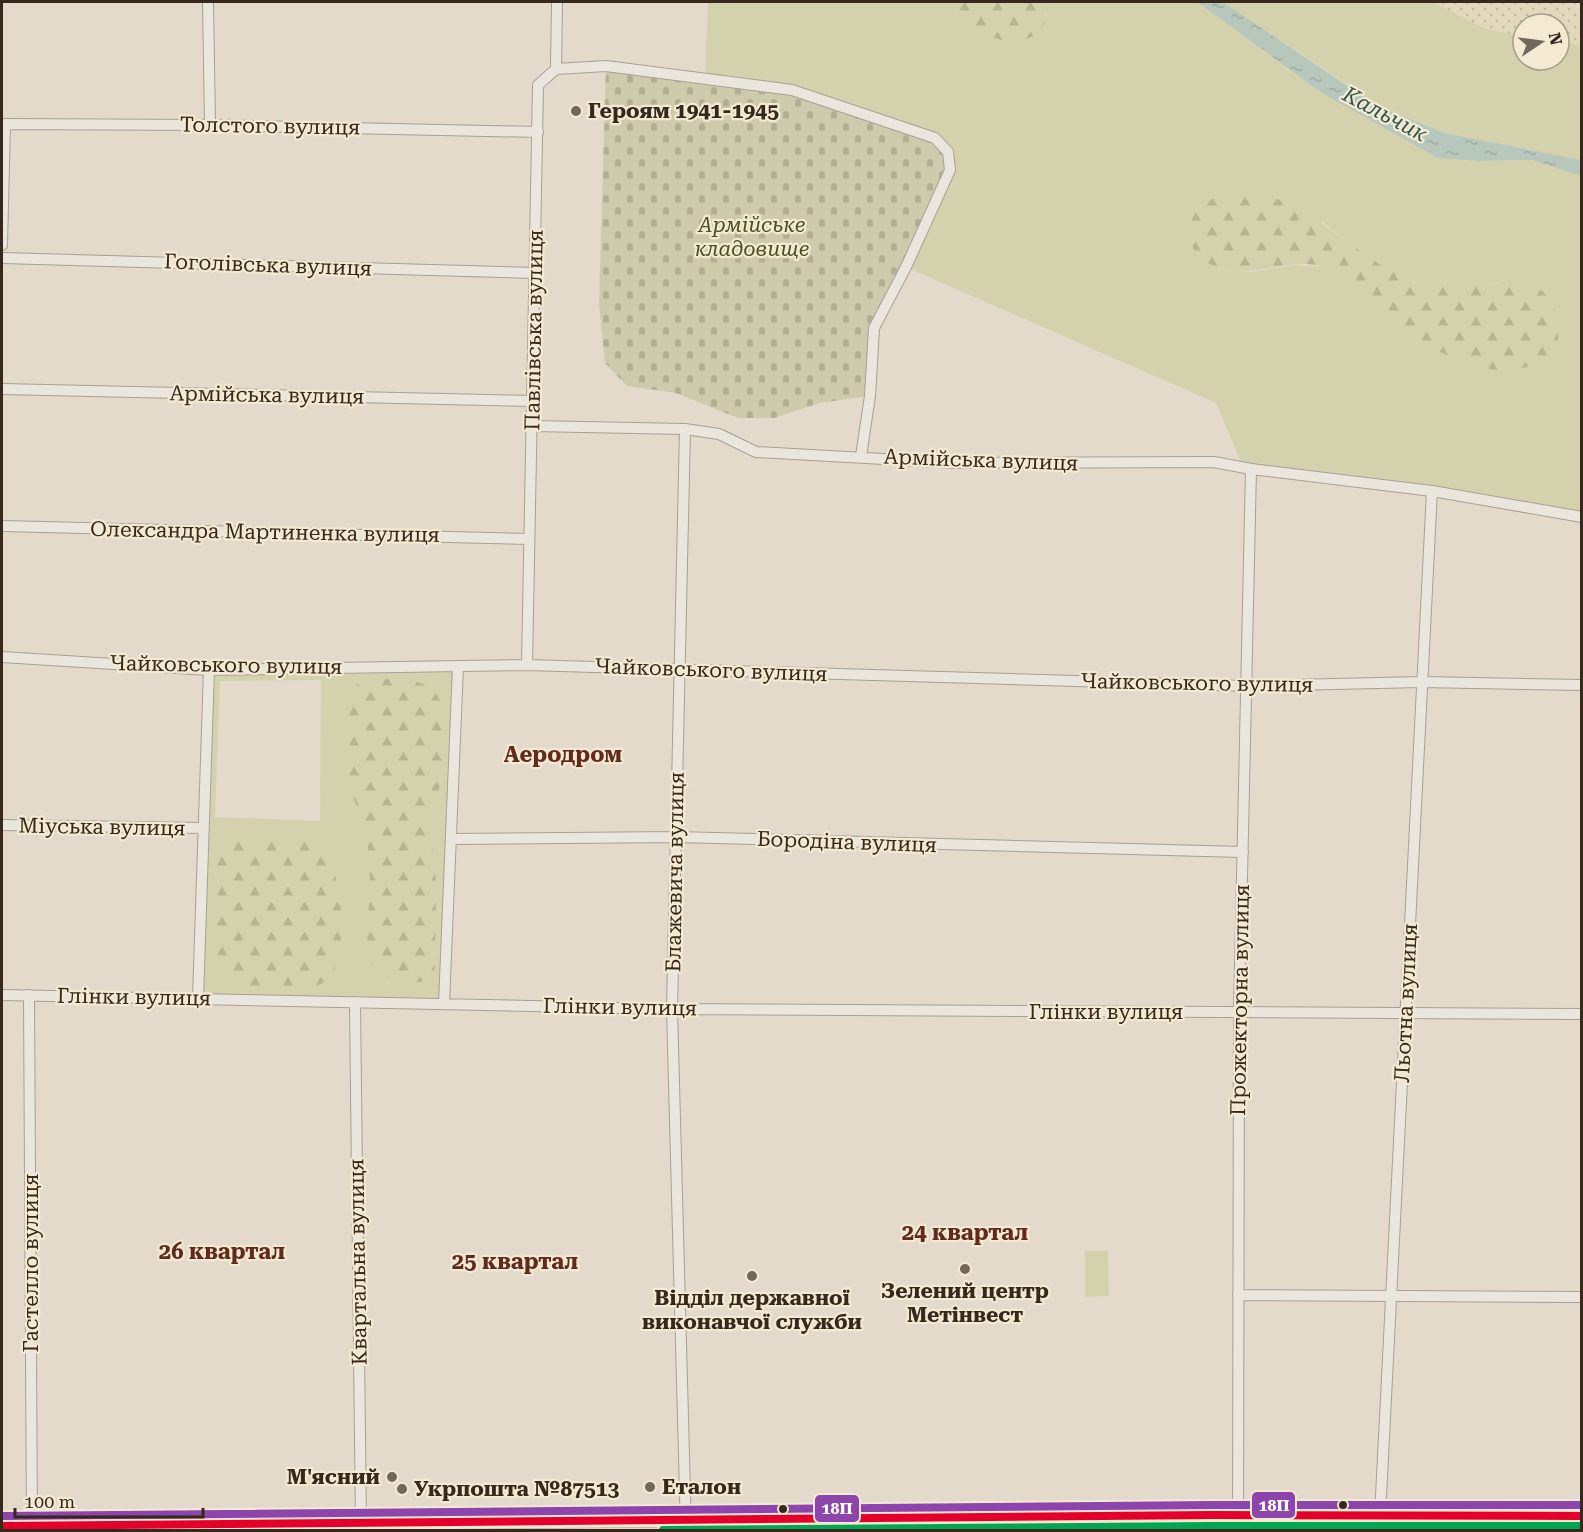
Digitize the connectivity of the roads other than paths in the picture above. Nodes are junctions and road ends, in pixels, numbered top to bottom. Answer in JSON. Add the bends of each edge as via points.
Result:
{"nodes":[{"id":1,"x":208,"y":2,"type":"edge"},
{"id":2,"x":557,"y":2,"type":"edge"},
{"id":3,"x":556,"y":69,"type":"junction"},
{"id":4,"x":3,"y":124,"type":"edge"},
{"id":5,"x":210,"y":124,"type":"junction"},
{"id":6,"x":538,"y":132,"type":"junction"},
{"id":7,"x":2,"y":245,"type":"edge"},
{"id":8,"x":2,"y":258,"type":"edge"},
{"id":9,"x":535,"y":273,"type":"junction"},
{"id":10,"x":2,"y":389,"type":"edge"},
{"id":11,"x":532,"y":401,"type":"junction"},
{"id":12,"x":532,"y":426,"type":"junction"},
{"id":13,"x":685,"y":429,"type":"junction"},
{"id":14,"x":861,"y":456,"type":"junction"},
{"id":15,"x":1251,"y":469,"type":"junction"},
{"id":16,"x":1432,"y":492,"type":"junction"},
{"id":17,"x":1581,"y":517,"type":"edge"},
{"id":18,"x":2,"y":526,"type":"edge"},
{"id":19,"x":529,"y":539,"type":"junction"},
{"id":20,"x":2,"y":657,"type":"edge"},
{"id":21,"x":527,"y":665,"type":"junction"},
{"id":22,"x":458,"y":666,"type":"junction"},
{"id":23,"x":209,"y":670,"type":"junction"},
{"id":24,"x":680,"y":670,"type":"junction"},
{"id":25,"x":1421,"y":682,"type":"junction"},
{"id":26,"x":1581,"y":685,"type":"edge"},
{"id":27,"x":1246,"y":686,"type":"junction"},
{"id":28,"x":2,"y":825,"type":"edge"},
{"id":29,"x":203,"y":828,"type":"junction"},
{"id":30,"x":676,"y":837,"type":"junction"},
{"id":31,"x":452,"y":839,"type":"junction"},
{"id":32,"x":1243,"y":852,"type":"junction"},
{"id":33,"x":2,"y":995,"type":"edge"},
{"id":34,"x":29,"y":995,"type":"junction"},
{"id":35,"x":198,"y":998,"type":"junction"},
{"id":36,"x":355,"y":1002,"type":"junction"},
{"id":37,"x":444,"y":1004,"type":"junction"},
{"id":38,"x":672,"y":1009,"type":"junction"},
{"id":39,"x":1239,"y":1013,"type":"junction"},
{"id":40,"x":1405,"y":1014,"type":"junction"},
{"id":41,"x":1581,"y":1014,"type":"edge"},
{"id":42,"x":1238,"y":1295,"type":"junction"},
{"id":43,"x":1391,"y":1296,"type":"junction"},
{"id":44,"x":1581,"y":1297,"type":"edge"},
{"id":45,"x":1238,"y":1515,"type":"junction"},
{"id":46,"x":1380,"y":1516,"type":"junction"},
{"id":47,"x":1581,"y":1516,"type":"edge"},
{"id":48,"x":361,"y":1523,"type":"junction"},
{"id":49,"x":686,"y":1525,"type":"edge"},
{"id":50,"x":2,"y":1526,"type":"edge"},
{"id":51,"x":32,"y":1528,"type":"edge"},
{"id":52,"x":1238,"y":1530,"type":"edge"}],
"edges":[{"from":1,"to":5,"type":"street"},
{"from":2,"to":3,"type":"street"},
{"from":3,"to":6,"type":"street","name":"Павлівська вулиця","via":[[538,85]]},
{"from":3,"to":14,"type":"street","via":[[606,66],[792,90],[935,138],[948,152],[950,171],[874,328]]},
{"from":4,"to":5,"type":"street","name":"Толстого вулиця"},
{"from":4,"to":7,"type":"street"},
{"from":5,"to":6,"type":"street","name":"Толстого вулиця"},
{"from":6,"to":9,"type":"street","name":"Павлівська вулиця"},
{"from":8,"to":9,"type":"street","name":"Гоголівська вулиця"},
{"from":9,"to":11,"type":"street","name":"Павлівська вулиця"},
{"from":10,"to":11,"type":"street","name":"Армійська вулиця"},
{"from":11,"to":12,"type":"street","name":"Павлівська вулиця"},
{"from":12,"to":13,"type":"street","name":"Армійська вулиця"},
{"from":12,"to":19,"type":"street","name":"Павлівська вулиця"},
{"from":13,"to":14,"type":"street","name":"Армійська вулиця","via":[[719,434],[756,452]]},
{"from":13,"to":24,"type":"street","name":"Блажевича вулиця"},
{"from":14,"to":15,"type":"street","name":"Армійська вулиця","via":[[1023,464],[1214,462]]},
{"from":15,"to":16,"type":"street","name":"Армійська вулиця"},
{"from":15,"to":27,"type":"street","name":"Прожекторна вулиця"},
{"from":16,"to":17,"type":"street","name":"Армійська вулиця"},
{"from":16,"to":25,"type":"street","name":"Льотна вулиця"},
{"from":18,"to":19,"type":"street","name":"Олександра Мартиненка вулиця"},
{"from":19,"to":21,"type":"street","name":"Павлівська вулиця"},
{"from":20,"to":23,"type":"street","name":"Чайковського вулиця"},
{"from":21,"to":22,"type":"street","name":"Чайковського вулиця"},
{"from":21,"to":24,"type":"street","name":"Чайковського вулиця"},
{"from":22,"to":23,"type":"street","name":"Чайковського вулиця"},
{"from":22,"to":31,"type":"street"},
{"from":23,"to":29,"type":"street","name":"Міуська вулиця"},
{"from":24,"to":27,"type":"street","name":"Чайковського вулиця"},
{"from":24,"to":30,"type":"street","name":"Блажевича вулиця"},
{"from":25,"to":26,"type":"street","name":"Чайковського вулиця"},
{"from":25,"to":27,"type":"street","name":"Чайковського вулиця"},
{"from":25,"to":40,"type":"street","name":"Льотна вулиця"},
{"from":27,"to":32,"type":"street","name":"Прожекторна вулиця"},
{"from":28,"to":29,"type":"street","name":"Міуська вулиця"},
{"from":29,"to":35,"type":"street","name":"Міуська вулиця"},
{"from":30,"to":31,"type":"street","name":"Бородіна вулиця"},
{"from":30,"to":32,"type":"street","name":"Бородіна вулиця"},
{"from":30,"to":38,"type":"street","name":"Блажевича вулиця"},
{"from":31,"to":37,"type":"street"},
{"from":32,"to":39,"type":"street","name":"Прожекторна вулиця"},
{"from":33,"to":34,"type":"street","name":"Глінки вулиця"},
{"from":34,"to":35,"type":"street","name":"Глінки вулиця"},
{"from":34,"to":51,"type":"street","name":"Гастелло вулиця"},
{"from":35,"to":36,"type":"street","name":"Глінки вулиця"},
{"from":36,"to":37,"type":"street","name":"Глінки вулиця"},
{"from":36,"to":48,"type":"street","name":"Квартальна вулиця"},
{"from":37,"to":38,"type":"street","name":"Глінки вулиця"},
{"from":38,"to":39,"type":"street","name":"Глінки вулиця"},
{"from":38,"to":49,"type":"street","name":"Блажевича вулиця"},
{"from":39,"to":40,"type":"street","name":"Глінки вулиця"},
{"from":39,"to":42,"type":"street","name":"Прожекторна вулиця"},
{"from":40,"to":41,"type":"street","name":"Глінки вулиця"},
{"from":40,"to":43,"type":"street","name":"Льотна вулиця"},
{"from":42,"to":43,"type":"street"},
{"from":42,"to":45,"type":"street","name":"Прожекторна вулиця"},
{"from":43,"to":44,"type":"street"},
{"from":43,"to":46,"type":"street","name":"Льотна вулиця"},
{"from":45,"to":46,"type":"street"},
{"from":45,"to":49,"type":"street"},
{"from":45,"to":52,"type":"street","name":"Прожекторна вулиця"},
{"from":46,"to":47,"type":"street"},
{"from":48,"to":49,"type":"street"},
{"from":48,"to":51,"type":"street"},
{"from":50,"to":51,"type":"street"}]}
